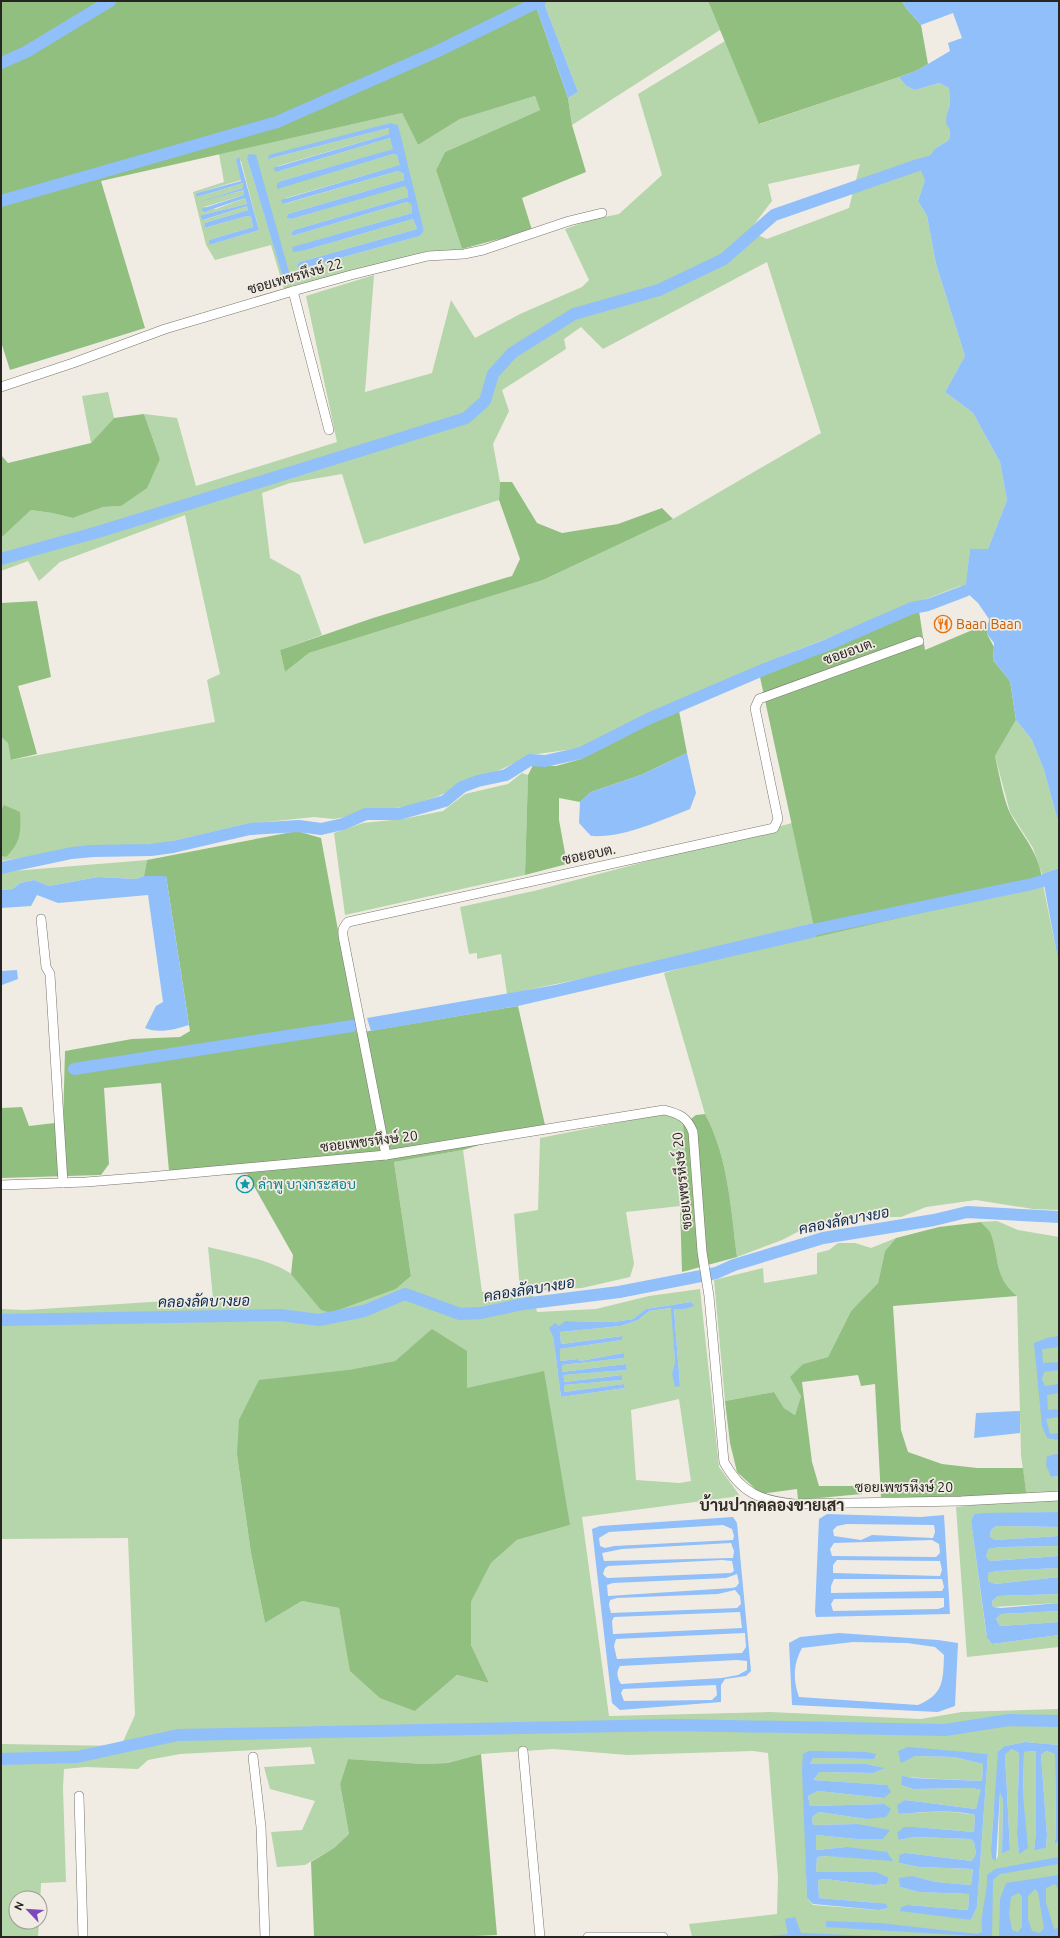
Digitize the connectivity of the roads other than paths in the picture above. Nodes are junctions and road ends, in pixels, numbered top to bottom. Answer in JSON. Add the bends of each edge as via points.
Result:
{"nodes":[{"id":1,"x":602,"y":213,"type":"dead end"},
{"id":2,"x":293,"y":291,"type":"junction"},
{"id":3,"x":1,"y":387,"type":"edge"},
{"id":4,"x":329,"y":430,"type":"dead end"},
{"id":5,"x":919,"y":641,"type":"dead end"},
{"id":6,"x":41,"y":919,"type":"dead end"},
{"id":7,"x":386,"y":1155,"type":"junction"},
{"id":8,"x":63,"y":1183,"type":"junction"},
{"id":9,"x":1,"y":1185,"type":"edge"},
{"id":10,"x":1059,"y":1496,"type":"edge"},
{"id":11,"x":523,"y":1751,"type":"dead end"},
{"id":12,"x":253,"y":1757,"type":"dead end"},
{"id":13,"x":79,"y":1796,"type":"dead end"},
{"id":14,"x":83,"y":1937,"type":"edge"},
{"id":15,"x":265,"y":1937,"type":"edge"},
{"id":16,"x":540,"y":1937,"type":"edge"},
{"id":17,"x":588,"y":1937,"type":"edge"},
{"id":18,"x":663,"y":1937,"type":"edge"}],
"edges":[{"from":1,"to":2,"type":"street","name":"ซอยเพชรหึงษ์ 22","via":[[569,221],[483,250],[428,256]]},
{"from":2,"to":3,"type":"street","name":"ซอยเพชรหึงษ์ 22","via":[[165,329]]},
{"from":2,"to":4,"type":"street"},
{"from":5,"to":7,"type":"street","name":"ซอยอบต.","via":[[759,699],[755,708],[778,819],[774,828],[348,922],[342,932]]},
{"from":6,"to":8,"type":"street","via":[[46,966],[50,974]]},
{"from":7,"to":8,"type":"street","name":"ซอยเพชรหึงษ์ 20"},
{"from":7,"to":10,"type":"street","name":"ซอยเพชรหึงษ์ 20","via":[[664,1110],[680,1114],[689,1121],[693,1132],[702,1252],[709,1296],[724,1462],[732,1477],[750,1492],[771,1502],[795,1504]]},
{"from":8,"to":9,"type":"street","name":"ซอยเพชรหึงษ์ 20"},
{"from":11,"to":16,"type":"street"},
{"from":12,"to":15,"type":"street","via":[[261,1827]]},
{"from":13,"to":14,"type":"street"},
{"from":17,"to":18,"type":"street"}]}
